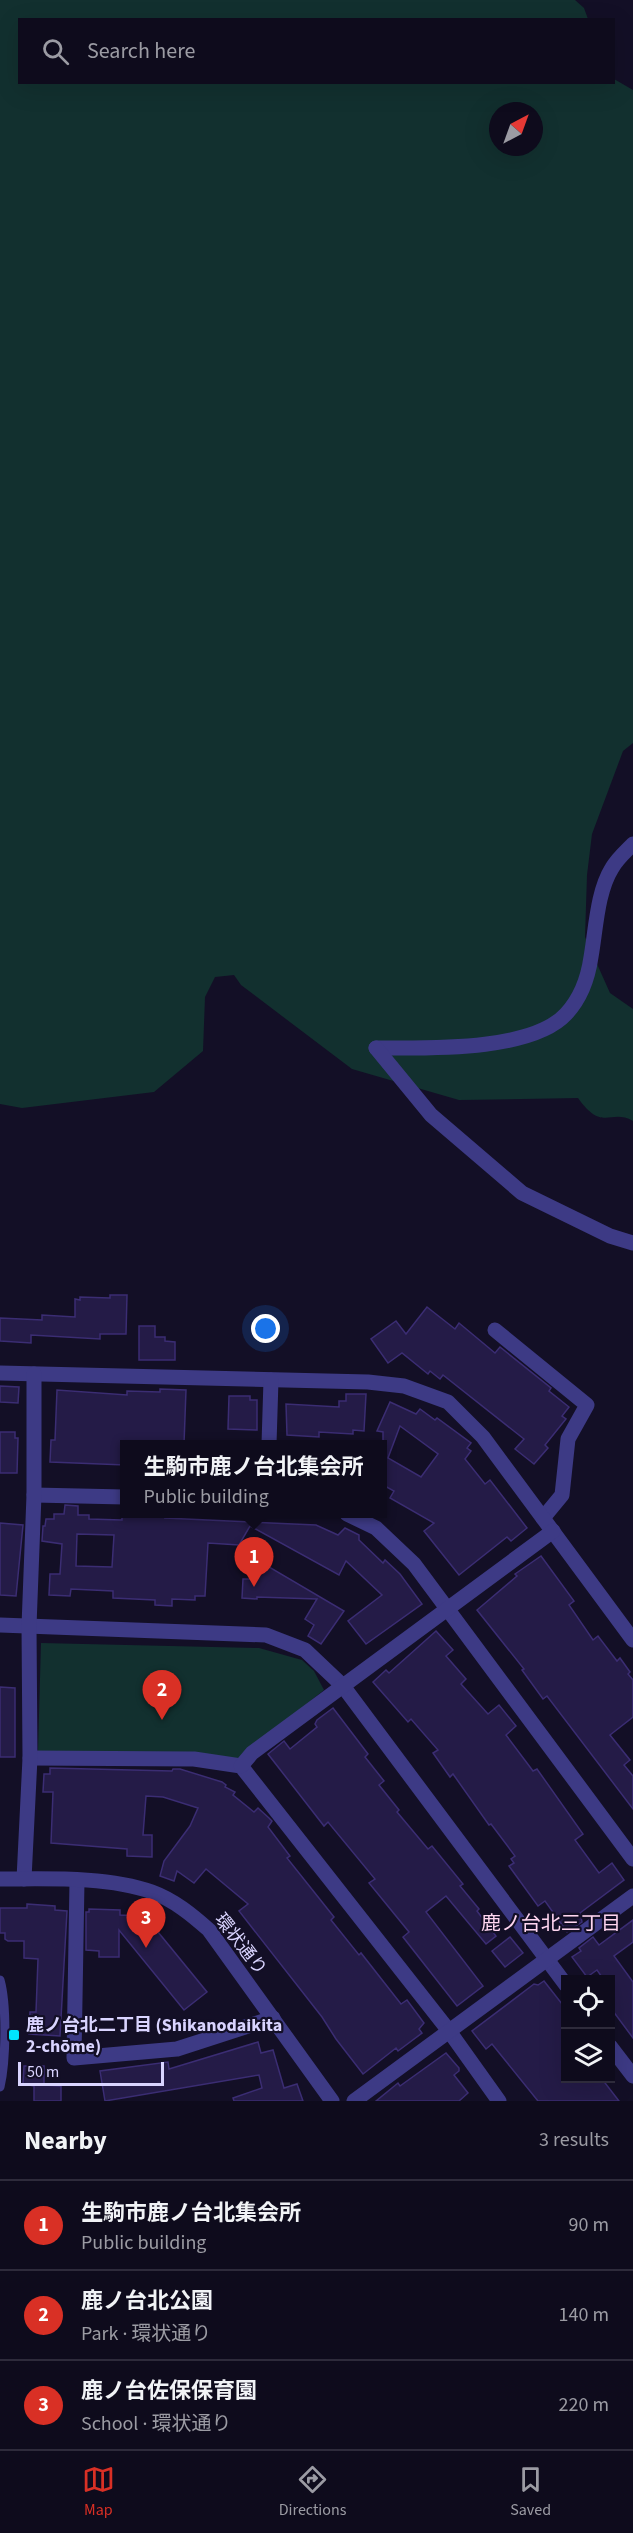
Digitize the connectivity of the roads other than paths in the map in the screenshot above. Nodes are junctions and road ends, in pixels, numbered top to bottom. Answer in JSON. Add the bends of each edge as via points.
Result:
{"nodes":[{"id":1,"x":633,"y":844,"type":"edge"},
{"id":2,"x":633,"y":1243,"type":"edge"},
{"id":3,"x":495,"y":1330,"type":"dead end"},
{"id":4,"x":0,"y":1373,"type":"edge"},
{"id":5,"x":34,"y":1374,"type":"junction"},
{"id":6,"x":271,"y":1380,"type":"junction"},
{"id":7,"x":269,"y":1440,"type":"edge"},
{"id":8,"x":34,"y":1495,"type":"junction"},
{"id":9,"x":120,"y":1497,"type":"edge"},
{"id":10,"x":355,"y":1518,"type":"edge"},
{"id":11,"x":543,"y":1518,"type":"junction"},
{"id":12,"x":553,"y":1532,"type":"junction"},
{"id":13,"x":447,"y":1609,"type":"junction"},
{"id":14,"x":0,"y":1625,"type":"edge"},
{"id":15,"x":29,"y":1626,"type":"junction"},
{"id":16,"x":633,"y":1640,"type":"edge"},
{"id":17,"x":343,"y":1686,"type":"junction"},
{"id":18,"x":30,"y":1758,"type":"junction"},
{"id":19,"x":241,"y":1766,"type":"junction"},
{"id":20,"x":633,"y":1859,"type":"edge"},
{"id":21,"x":0,"y":1879,"type":"edge"},
{"id":22,"x":24,"y":1879,"type":"junction"},
{"id":23,"x":77,"y":1881,"type":"junction"},
{"id":24,"x":633,"y":1896,"type":"edge"},
{"id":25,"x":546,"y":1959,"type":"junction"},
{"id":26,"x":561,"y":1978,"type":"edge"},
{"id":27,"x":0,"y":1980,"type":"edge"},
{"id":28,"x":273,"y":2018,"type":"junction"},
{"id":29,"x":449,"y":2031,"type":"junction"},
{"id":30,"x":615,"y":2053,"type":"edge"},
{"id":31,"x":633,"y":2076,"type":"edge"},
{"id":32,"x":0,"y":2087,"type":"edge"},
{"id":33,"x":333,"y":2101,"type":"edge"},
{"id":34,"x":354,"y":2101,"type":"edge"},
{"id":35,"x":500,"y":2101,"type":"edge"}],
"edges":[{"from":1,"to":2,"type":"street","via":[[612,868],[602,896],[582,994],[565,1016],[535,1034],[503,1042],[376,1048],[431,1114],[522,1193],[610,1236]]},
{"from":3,"to":11,"type":"street","via":[[587,1405],[568,1439],[562,1495]]},
{"from":4,"to":5,"type":"street"},
{"from":5,"to":6,"type":"street"},
{"from":5,"to":8,"type":"street"},
{"from":6,"to":7,"type":"street"},
{"from":6,"to":11,"type":"street","via":[[404,1386],[448,1402],[483,1437]]},
{"from":8,"to":9,"type":"street"},
{"from":8,"to":15,"type":"street"},
{"from":10,"to":13,"type":"street","via":[[395,1544]]},
{"from":11,"to":12,"type":"street"},
{"from":12,"to":13,"type":"street"},
{"from":12,"to":16,"type":"street"},
{"from":13,"to":17,"type":"street"},
{"from":13,"to":20,"type":"street"},
{"from":14,"to":15,"type":"street"},
{"from":15,"to":17,"type":"street","via":[[266,1635],[305,1650]]},
{"from":15,"to":18,"type":"street"},
{"from":17,"to":19,"type":"street","via":[[252,1753]]},
{"from":17,"to":25,"type":"street"},
{"from":18,"to":19,"type":"street","via":[[194,1759]]},
{"from":18,"to":22,"type":"street"},
{"from":19,"to":29,"type":"street"},
{"from":21,"to":22,"type":"street","name":"環状通り"},
{"from":22,"to":23,"type":"street","name":"環状通り"},
{"from":23,"to":28,"type":"street","name":"環状通り","via":[[119,1883],[153,1892],[184,1908],[209,1930]]},
{"from":23,"to":28,"type":"street","via":[[74,2058],[177,2049]]},
{"from":24,"to":25,"type":"street"},
{"from":25,"to":26,"type":"street"},
{"from":25,"to":29,"type":"street"},
{"from":27,"to":32,"type":"lane","via":[[4,2046]]},
{"from":28,"to":33,"type":"street","name":"環状通り"},
{"from":29,"to":34,"type":"street"},
{"from":29,"to":35,"type":"street"},
{"from":30,"to":31,"type":"street"}]}
